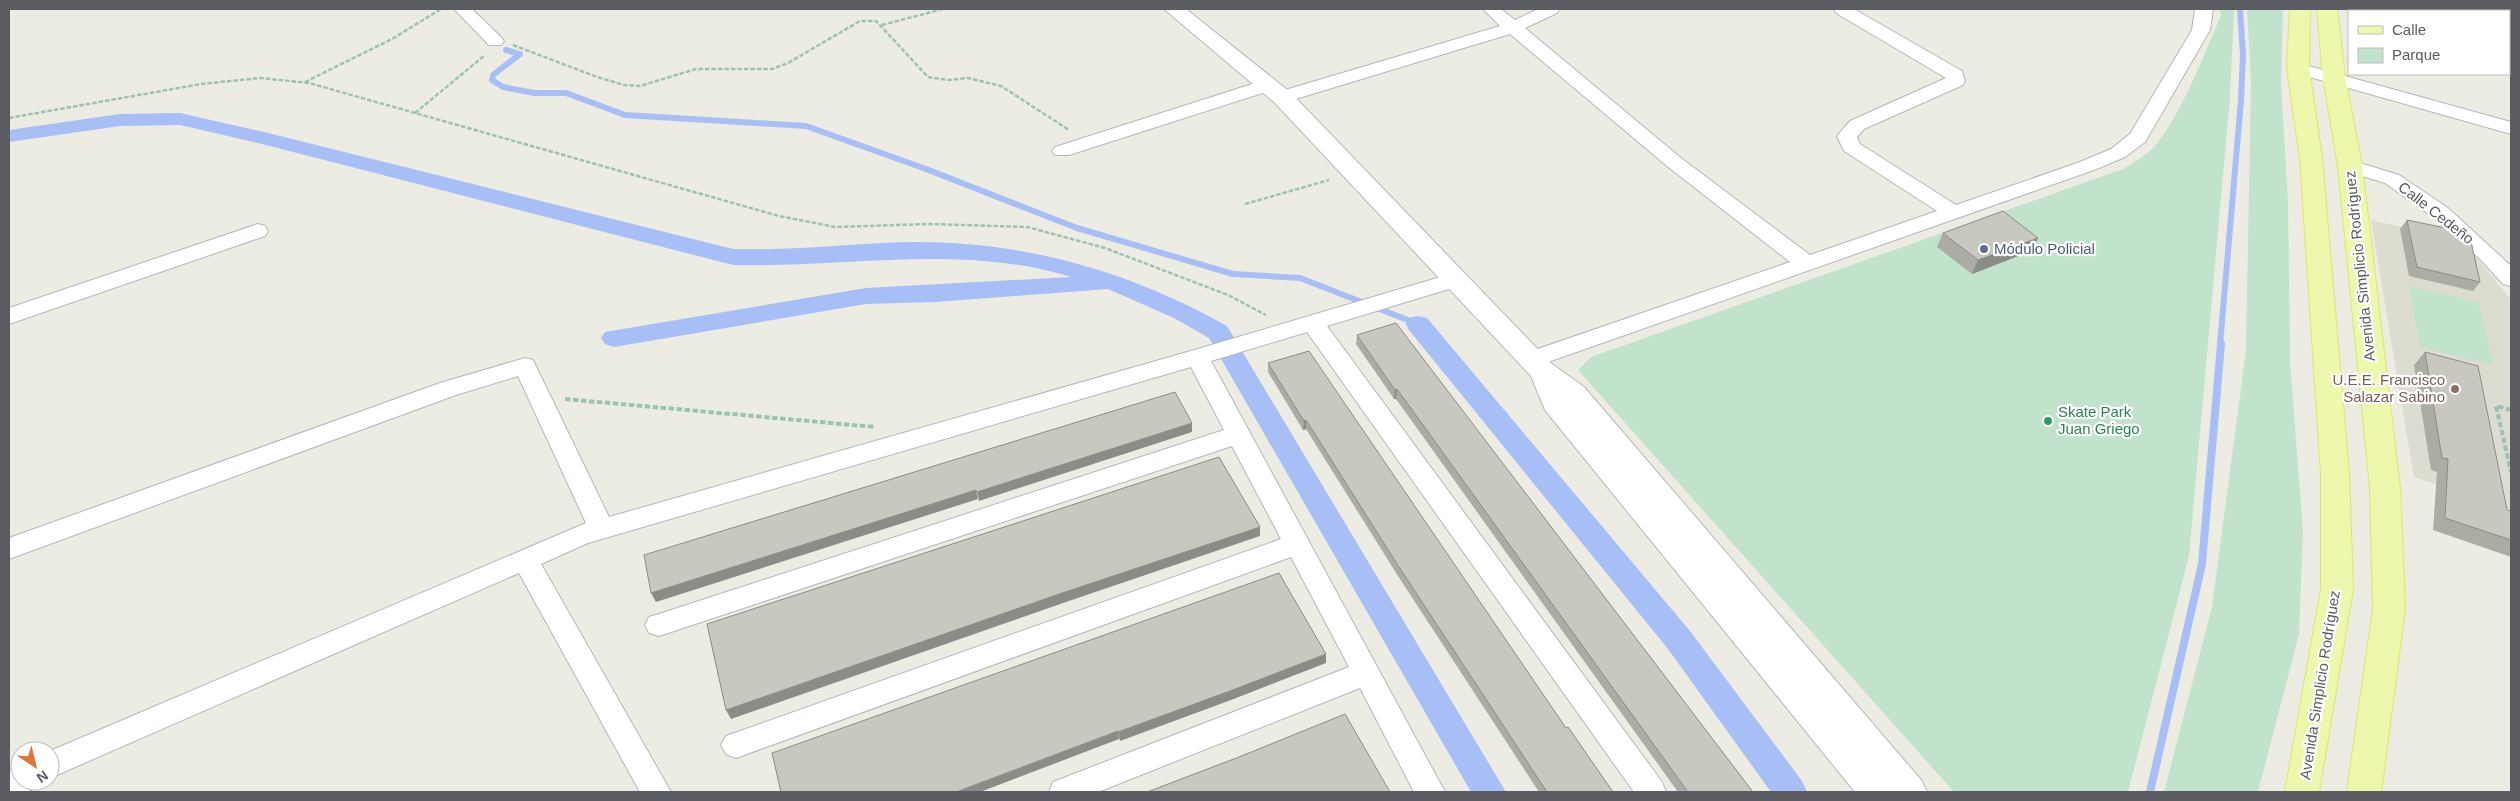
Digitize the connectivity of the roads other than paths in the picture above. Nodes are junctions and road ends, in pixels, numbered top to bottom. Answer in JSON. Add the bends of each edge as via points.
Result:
{"nodes":[{"id":1,"x":462,"y":9,"type":"edge"},
{"id":2,"x":1174,"y":9,"type":"edge"},
{"id":3,"x":1491,"y":9,"type":"edge"},
{"id":4,"x":1551,"y":9,"type":"edge"},
{"id":5,"x":1842,"y":9,"type":"edge"},
{"id":6,"x":2204,"y":9,"type":"edge"},
{"id":7,"x":2300,"y":9,"type":"edge"},
{"id":8,"x":2327,"y":9,"type":"edge"},
{"id":9,"x":1514,"y":27,"type":"junction"},
{"id":10,"x":495,"y":41,"type":"road end"},
{"id":11,"x":2298,"y":68,"type":"junction"},
{"id":12,"x":2334,"y":77,"type":"junction"},
{"id":13,"x":1275,"y":91,"type":"junction"},
{"id":14,"x":2511,"y":128,"type":"edge"},
{"id":15,"x":1062,"y":151,"type":"dead end"},
{"id":16,"x":2350,"y":166,"type":"junction"},
{"id":17,"x":1953,"y":212,"type":"junction"},
{"id":18,"x":258,"y":231,"type":"dead end"},
{"id":19,"x":1807,"y":264,"type":"junction"},
{"id":20,"x":2511,"y":279,"type":"edge"},
{"id":21,"x":1454,"y":280,"type":"junction"},
{"id":22,"x":9,"y":316,"type":"edge"},
{"id":23,"x":1293,"y":328,"type":"junction"},
{"id":24,"x":1198,"y":356,"type":"junction"},
{"id":25,"x":1537,"y":366,"type":"junction"},
{"id":26,"x":1239,"y":434,"type":"junction"},
{"id":27,"x":602,"y":529,"type":"junction"},
{"id":28,"x":1297,"y":544,"type":"junction"},
{"id":29,"x":9,"y":549,"type":"edge"},
{"id":30,"x":525,"y":560,"type":"junction"},
{"id":31,"x":659,"y":625,"type":"dead end"},
{"id":32,"x":1366,"y":673,"type":"junction"},
{"id":33,"x":736,"y":745,"type":"dead end"},
{"id":34,"x":60,"y":761,"type":"edge"},
{"id":35,"x":656,"y":792,"type":"edge"},
{"id":36,"x":1064,"y":792,"type":"edge"},
{"id":37,"x":1430,"y":792,"type":"edge"},
{"id":38,"x":1651,"y":792,"type":"edge"},
{"id":39,"x":1876,"y":792,"type":"edge"},
{"id":40,"x":1910,"y":792,"type":"edge"},
{"id":41,"x":2302,"y":792,"type":"edge"},
{"id":42,"x":2364,"y":792,"type":"edge"}],
"edges":[{"from":1,"to":10,"type":"street"},
{"from":2,"to":13,"type":"main road"},
{"from":3,"to":9,"type":"street"},
{"from":4,"to":9,"type":"street"},
{"from":5,"to":17,"type":"street","via":[[1955,75],[1956,81],[1857,125],[1847,136],[1851,147]]},
{"from":6,"to":17,"type":"street","via":[[2201,30],[2138,138],[2118,153],[2087,166]]},
{"from":7,"to":11,"type":"main road","name":"Avenida Simplicio Rodríguez"},
{"from":8,"to":12,"type":"main road","name":"Avenida Simplicio Rodríguez"},
{"from":9,"to":13,"type":"street"},
{"from":9,"to":19,"type":"street","via":[[1674,162]]},
{"from":11,"to":12,"type":"street"},
{"from":11,"to":41,"type":"main road","name":"Avenida Simplicio Rodríguez","via":[[2311,158],[2336,474],[2337,590]]},
{"from":12,"to":14,"type":"street"},
{"from":12,"to":16,"type":"main road","name":"Avenida Simplicio Rodríguez"},
{"from":13,"to":15,"type":"street"},
{"from":13,"to":21,"type":"main road"},
{"from":16,"to":20,"type":"street","name":"Calle Cedeño","via":[[2392,179],[2440,212]]},
{"from":16,"to":42,"type":"main road","name":"Avenida Simplicio Rodríguez","via":[[2384,488],[2389,609]]},
{"from":17,"to":19,"type":"street"},
{"from":18,"to":22,"type":"street"},
{"from":19,"to":25,"type":"street"},
{"from":21,"to":23,"type":"street"},
{"from":21,"to":25,"type":"main road"},
{"from":23,"to":24,"type":"street"},
{"from":23,"to":38,"type":"street"},
{"from":24,"to":26,"type":"street"},
{"from":24,"to":27,"type":"street"},
{"from":25,"to":39,"type":"main road","via":[[1555,403]]},
{"from":25,"to":40,"type":"main road","via":[[1574,394]]},
{"from":26,"to":28,"type":"street"},
{"from":26,"to":31,"type":"street"},
{"from":27,"to":29,"type":"street","via":[[525,366],[448,389]]},
{"from":27,"to":30,"type":"street"},
{"from":28,"to":32,"type":"street"},
{"from":28,"to":33,"type":"street"},
{"from":30,"to":34,"type":"street"},
{"from":30,"to":35,"type":"street"},
{"from":32,"to":36,"type":"street"},
{"from":32,"to":37,"type":"street"}]}
